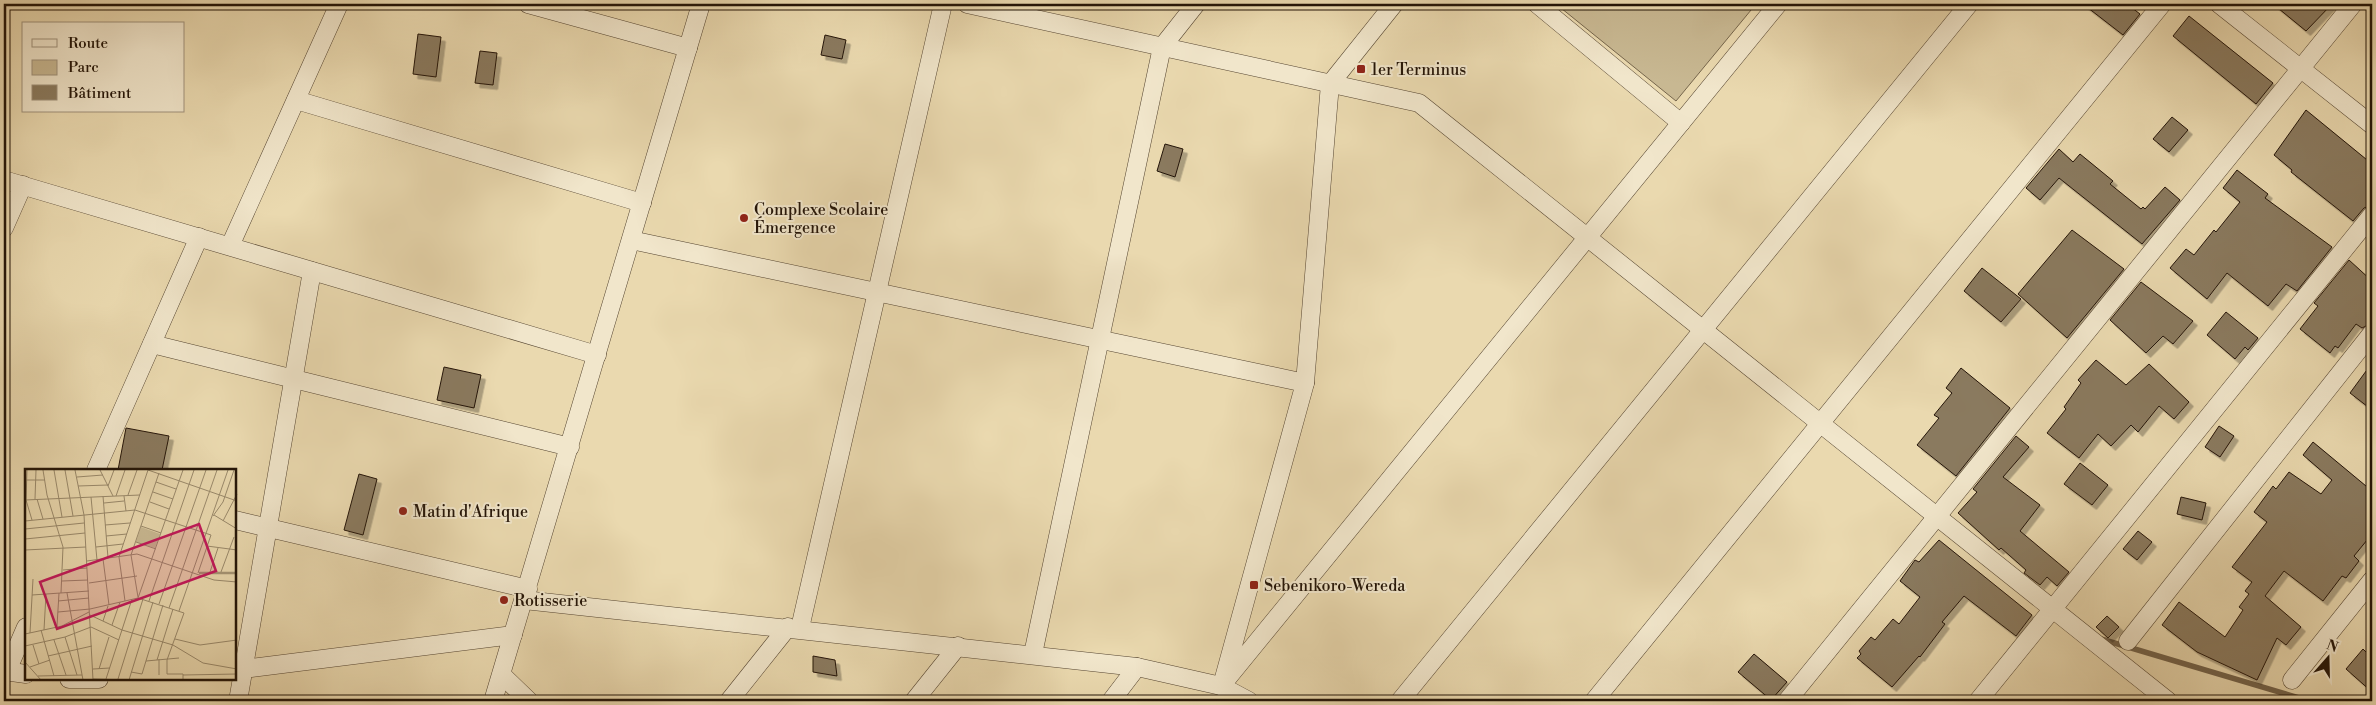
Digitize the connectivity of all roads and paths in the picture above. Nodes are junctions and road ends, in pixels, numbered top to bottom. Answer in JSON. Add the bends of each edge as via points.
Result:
{"nodes":[{"id":1,"x":339,"y":4,"type":"edge"},
{"id":2,"x":528,"y":4,"type":"edge"},
{"id":3,"x":701,"y":4,"type":"edge"},
{"id":4,"x":943,"y":4,"type":"edge"},
{"id":5,"x":967,"y":4,"type":"edge"},
{"id":6,"x":1196,"y":4,"type":"edge"},
{"id":7,"x":1394,"y":4,"type":"edge"},
{"id":8,"x":1537,"y":4,"type":"edge"},
{"id":9,"x":1778,"y":4,"type":"edge"},
{"id":10,"x":1969,"y":4,"type":"edge"},
{"id":11,"x":2162,"y":4,"type":"edge"},
{"id":12,"x":2219,"y":4,"type":"edge"},
{"id":13,"x":2353,"y":4,"type":"edge"},
{"id":14,"x":1008,"y":8,"type":"edge"},
{"id":15,"x":1162,"y":46,"type":"junction"},
{"id":16,"x":688,"y":48,"type":"junction"},
{"id":17,"x":2300,"y":68,"type":"junction"},
{"id":18,"x":1330,"y":84,"type":"junction"},
{"id":19,"x":296,"y":100,"type":"junction"},
{"id":20,"x":1681,"y":123,"type":"junction"},
{"id":21,"x":2372,"y":125,"type":"edge"},
{"id":22,"x":4,"y":180,"type":"edge"},
{"id":23,"x":23,"y":185,"type":"junction"},
{"id":24,"x":642,"y":203,"type":"junction"},
{"id":25,"x":2372,"y":216,"type":"edge"},
{"id":26,"x":4,"y":228,"type":"edge"},
{"id":27,"x":199,"y":237,"type":"junction"},
{"id":28,"x":1587,"y":238,"type":"junction"},
{"id":29,"x":631,"y":240,"type":"junction"},
{"id":30,"x":230,"y":246,"type":"junction"},
{"id":31,"x":312,"y":271,"type":"junction"},
{"id":32,"x":877,"y":292,"type":"junction"},
{"id":33,"x":1703,"y":330,"type":"junction"},
{"id":34,"x":2372,"y":333,"type":"edge"},
{"id":35,"x":1100,"y":340,"type":"junction"},
{"id":36,"x":152,"y":344,"type":"junction"},
{"id":37,"x":597,"y":355,"type":"junction"},
{"id":38,"x":293,"y":378,"type":"junction"},
{"id":39,"x":1305,"y":383,"type":"junction"},
{"id":40,"x":1820,"y":424,"type":"junction"},
{"id":41,"x":570,"y":447,"type":"junction"},
{"id":42,"x":96,"y":469,"type":"edge"},
{"id":43,"x":1937,"y":517,"type":"junction"},
{"id":44,"x":236,"y":520,"type":"edge"},
{"id":45,"x":268,"y":527,"type":"junction"},
{"id":46,"x":2372,"y":580,"type":"edge"},
{"id":47,"x":526,"y":595,"type":"junction"},
{"id":48,"x":2053,"y":609,"type":"junction"},
{"id":49,"x":794,"y":628,"type":"junction"},
{"id":50,"x":25,"y":629,"type":"edge"},
{"id":51,"x":514,"y":635,"type":"junction"},
{"id":52,"x":2128,"y":641,"type":"dead end"},
{"id":53,"x":958,"y":646,"type":"junction"},
{"id":54,"x":1033,"y":654,"type":"junction"},
{"id":55,"x":1137,"y":667,"type":"junction"},
{"id":56,"x":239,"y":669,"type":"edge"},
{"id":57,"x":5,"y":671,"type":"edge"},
{"id":58,"x":25,"y":674,"type":"edge"},
{"id":59,"x":502,"y":675,"type":"junction"},
{"id":60,"x":2292,"y":680,"type":"dead end"},
{"id":61,"x":1221,"y":686,"type":"junction"},
{"id":62,"x":238,"y":701,"type":"edge"},
{"id":63,"x":494,"y":701,"type":"edge"},
{"id":64,"x":528,"y":701,"type":"edge"},
{"id":65,"x":729,"y":701,"type":"edge"},
{"id":66,"x":914,"y":701,"type":"edge"},
{"id":67,"x":1110,"y":701,"type":"edge"},
{"id":68,"x":1249,"y":701,"type":"edge"},
{"id":69,"x":1400,"y":701,"type":"edge"},
{"id":70,"x":1594,"y":701,"type":"edge"},
{"id":71,"x":1787,"y":701,"type":"edge"},
{"id":72,"x":1978,"y":701,"type":"edge"},
{"id":73,"x":2168,"y":701,"type":"edge"}],
"edges":[{"from":1,"to":19,"type":"street"},
{"from":2,"to":16,"type":"street"},
{"from":3,"to":16,"type":"street"},
{"from":4,"to":32,"type":"street"},
{"from":5,"to":14,"type":"street"},
{"from":6,"to":15,"type":"street"},
{"from":7,"to":18,"type":"street"},
{"from":8,"to":20,"type":"street"},
{"from":9,"to":20,"type":"street"},
{"from":10,"to":33,"type":"street"},
{"from":11,"to":40,"type":"street"},
{"from":12,"to":17,"type":"street"},
{"from":13,"to":17,"type":"street"},
{"from":14,"to":15,"type":"street"},
{"from":15,"to":18,"type":"street"},
{"from":15,"to":35,"type":"street"},
{"from":16,"to":24,"type":"street"},
{"from":17,"to":21,"type":"street"},
{"from":17,"to":43,"type":"street"},
{"from":18,"to":28,"type":"street","via":[[1419,103]]},
{"from":18,"to":39,"type":"street"},
{"from":19,"to":24,"type":"street"},
{"from":19,"to":30,"type":"street"},
{"from":20,"to":28,"type":"street"},
{"from":22,"to":23,"type":"street"},
{"from":23,"to":26,"type":"street"},
{"from":23,"to":27,"type":"street"},
{"from":24,"to":29,"type":"street"},
{"from":25,"to":48,"type":"street"},
{"from":27,"to":30,"type":"street"},
{"from":27,"to":36,"type":"street"},
{"from":28,"to":33,"type":"street"},
{"from":28,"to":61,"type":"street"},
{"from":29,"to":32,"type":"street"},
{"from":29,"to":37,"type":"street"},
{"from":30,"to":31,"type":"street"},
{"from":31,"to":37,"type":"street"},
{"from":31,"to":38,"type":"street"},
{"from":32,"to":35,"type":"street"},
{"from":32,"to":49,"type":"street"},
{"from":33,"to":40,"type":"street"},
{"from":33,"to":69,"type":"street"},
{"from":34,"to":52,"type":"street"},
{"from":35,"to":39,"type":"street"},
{"from":35,"to":54,"type":"street"},
{"from":36,"to":38,"type":"street"},
{"from":36,"to":42,"type":"street"},
{"from":37,"to":41,"type":"street"},
{"from":38,"to":41,"type":"street"},
{"from":38,"to":45,"type":"street"},
{"from":39,"to":61,"type":"street"},
{"from":40,"to":43,"type":"street"},
{"from":40,"to":70,"type":"street"},
{"from":41,"to":47,"type":"street"},
{"from":43,"to":48,"type":"street"},
{"from":43,"to":71,"type":"street"},
{"from":44,"to":45,"type":"street"},
{"from":45,"to":47,"type":"street"},
{"from":45,"to":56,"type":"street"},
{"from":46,"to":60,"type":"street"},
{"from":47,"to":49,"type":"street"},
{"from":47,"to":51,"type":"street"},
{"from":48,"to":72,"type":"street"},
{"from":48,"to":73,"type":"street"},
{"from":49,"to":53,"type":"street"},
{"from":49,"to":65,"type":"street"},
{"from":50,"to":57,"type":"street"},
{"from":51,"to":56,"type":"street"},
{"from":51,"to":59,"type":"street"},
{"from":53,"to":54,"type":"street"},
{"from":53,"to":66,"type":"street"},
{"from":54,"to":55,"type":"street"},
{"from":55,"to":61,"type":"street"},
{"from":55,"to":67,"type":"street"},
{"from":56,"to":62,"type":"street"},
{"from":57,"to":58,"type":"street"},
{"from":59,"to":63,"type":"street"},
{"from":59,"to":64,"type":"street"},
{"from":61,"to":68,"type":"street"}]}
